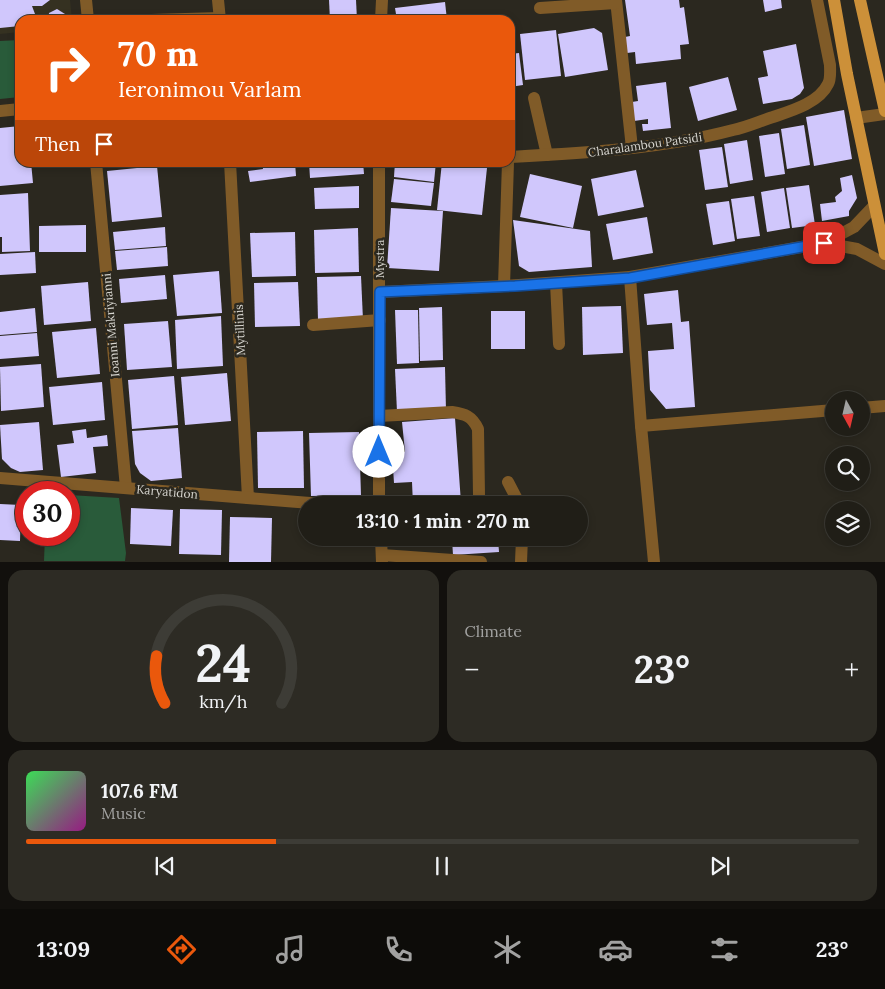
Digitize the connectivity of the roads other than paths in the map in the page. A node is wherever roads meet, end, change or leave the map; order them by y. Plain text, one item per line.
1 (86, 0) edge
2 (218, 0) edge
3 (382, 0) edge
4 (817, 0) edge
5 (834, 0) edge
6 (860, 0) edge
7 (616, 2) edge
8 (540, 8) dead end
9 (88, 15) edge
10 (220, 15) edge
11 (381, 15) edge
12 (534, 98) dead end
13 (15, 110) edge
14 (0, 111) edge
15 (885, 112) edge
16 (856, 118) junction
17 (632, 148) junction
18 (547, 155) junction
19 (515, 157) edge
20 (96, 167) edge
21 (230, 167) edge
22 (379, 167) edge
23 (508, 167) edge
24 (874, 206) junction
25 (824, 243) junction
26 (885, 254) edge
27 (885, 264) edge
28 (630, 278) junction
29 (556, 283) junction
30 (504, 286) junction
31 (380, 292) junction
32 (380, 320) junction
33 (313, 325) dead end
34 (559, 344) dead end
35 (885, 406) edge
36 (870, 407) edge
37 (825, 411) edge
38 (379, 416) junction
39 (641, 426) junction
40 (0, 478) edge
41 (508, 482) dead end
42 (126, 488) junction
43 (479, 495) dead end
44 (379, 496) edge
45 (515, 496) edge
46 (248, 498) junction
47 (298, 502) edge
48 (522, 546) edge
49 (382, 558) edge
50 (481, 562) edge
51 (521, 562) edge
52 (654, 562) edge

1 - 9 street
2 - 10 street
3 - 11 street
4 - 17 street, Charalambou Patsidi
5 - 16 main road
6 - 15 main road
7 - 8 street
7 - 17 street
12 - 18 street
13 - 14 street
15 - 16 street
16 - 24 main road
17 - 18 street, Charalambou Patsidi
18 - 19 street, Charalambou Patsidi
20 - 42 street, Ioanni Makriyianni
21 - 46 street, Mytillinis
22 - 31 street, Mystra
23 - 30 street
24 - 25 street
24 - 26 main road
25 - 27 street
25 - 28 street
28 - 29 street
28 - 39 street
29 - 30 street
29 - 34 street
30 - 31 street
31 - 32 street, Mystra
32 - 33 street
32 - 38 street, Mystra
35 - 36 street
37 - 39 street
38 - 43 street
38 - 44 street, Mystra
39 - 52 street
40 - 42 street, Karyatidon
41 - 45 street
42 - 46 street, Karyatidon
46 - 47 street, Karyatidon
48 - 51 street
49 - 50 street

